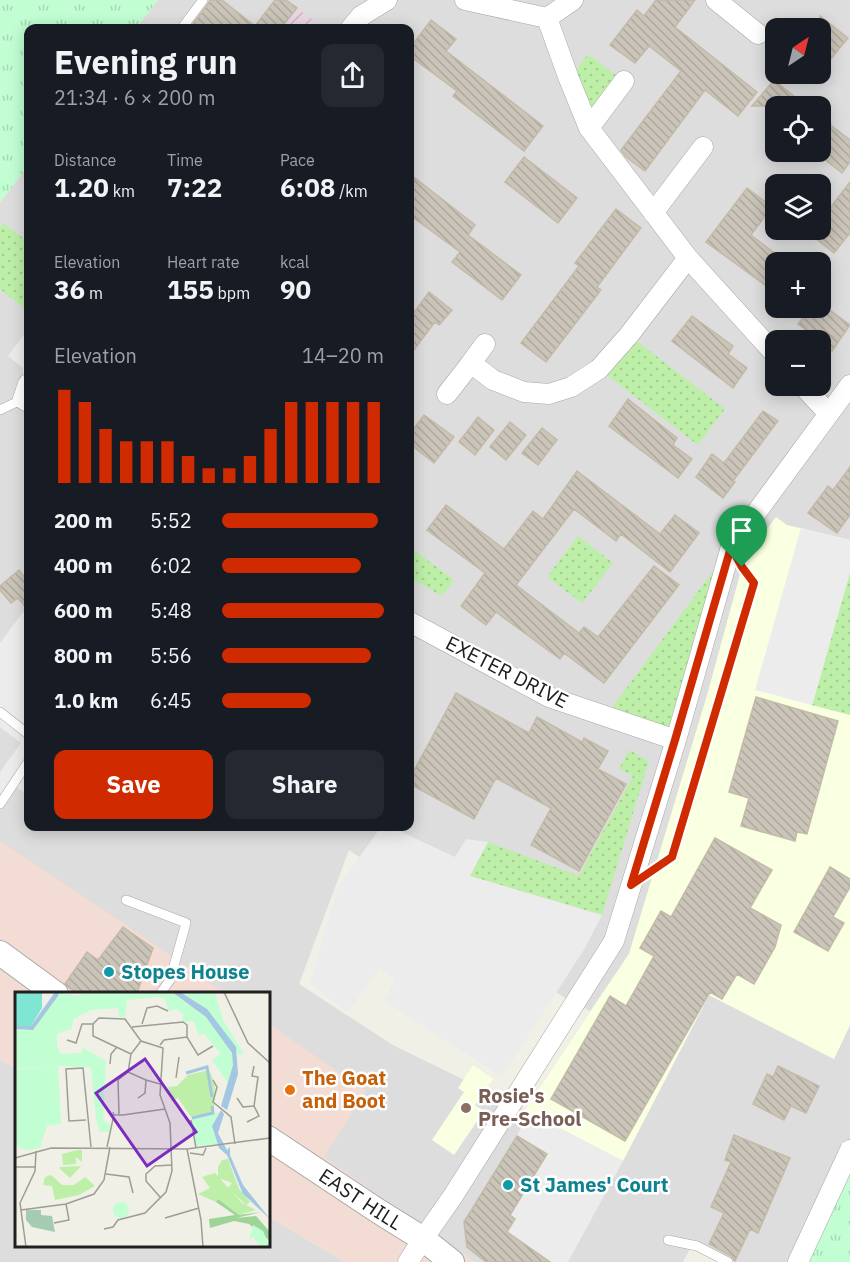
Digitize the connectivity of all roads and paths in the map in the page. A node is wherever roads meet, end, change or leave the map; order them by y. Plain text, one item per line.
1 (203, 0) edge
2 (387, 0) edge
3 (465, 0) edge
4 (573, 0) edge
5 (719, 1) edge
6 (547, 18) junction
7 (185, 24) edge
8 (354, 24) edge
9 (758, 34) dead end
10 (624, 81) dead end
11 (589, 128) junction
12 (703, 147) dead end
13 (653, 213) junction
14 (688, 258) junction
15 (765, 343) edge
16 (485, 344) dead end
17 (471, 363) junction
18 (850, 385) edge
19 (447, 394) dead end
20 (812, 396) edge
21 (24, 397) edge
22 (0, 410) edge
23 (828, 413) junction
24 (731, 547) junction
25 (414, 624) edge
26 (0, 712) edge
27 (24, 731) edge
28 (675, 740) junction
29 (24, 768) edge
30 (0, 804) edge
31 (631, 885) junction
32 (126, 900) dead end
33 (0, 953) edge
34 (55, 992) edge
35 (161, 992) edge
36 (270, 1139) edge
37 (850, 1150) edge
38 (423, 1239) junction
39 (668, 1240) dead end
40 (408, 1262) edge
41 (452, 1262) edge
42 (728, 1262) edge
43 (798, 1262) edge

1 - 7 lane
2 - 8 street
3 - 6 street
4 - 6 street
5 - 9 street
6 - 11 street
10 - 11 street
11 - 13 street
12 - 13 street
13 - 14 street
14 - 15 street
14 - 17 street
16 - 17 street
17 - 19 street
18 - 23 street
20 - 23 street
21 - 22 lane
23 - 24 street
24 - 28 street
24 - 31 lane
25 - 28 street, EXETER DRIVE
26 - 27 lane
28 - 31 street
29 - 30 lane
31 - 38 street
32 - 35 lane
33 - 34 street
36 - 38 street, EAST HILL
37 - 43 street
38 - 40 street
38 - 41 street, EAST HILL
39 - 42 lane

